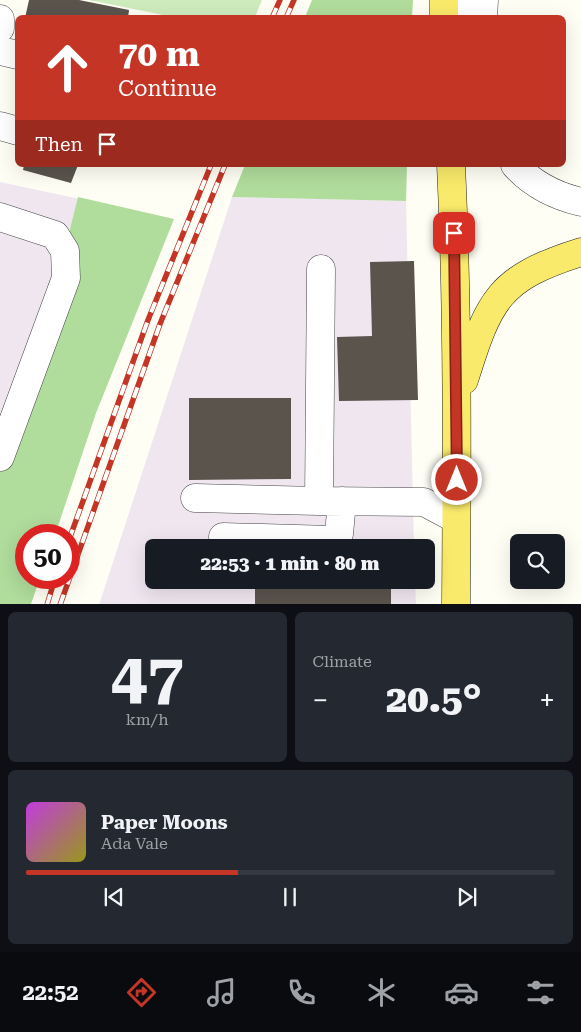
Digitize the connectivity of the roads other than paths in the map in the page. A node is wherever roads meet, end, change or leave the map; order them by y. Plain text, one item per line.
1 (444, 0) edge
2 (465, 0) edge
3 (484, 0) edge
4 (444, 15) edge
5 (462, 15) edge
6 (483, 15) edge
7 (0, 19) edge
8 (0, 28) edge
9 (0, 51) edge
10 (15, 54) edge
11 (0, 126) edge
12 (15, 130) edge
13 (451, 167) edge
14 (458, 167) edge
15 (517, 167) edge
16 (581, 202) edge
17 (0, 217) edge
18 (581, 252) edge
19 (456, 267) junction
20 (321, 269) dead end
21 (457, 403) junction
22 (0, 457) edge
23 (195, 498) dead end
24 (330, 501) junction
25 (456, 519) junction
26 (223, 537) dead end
27 (456, 604) edge

1 - 4 main road
2 - 5 street
3 - 6 street
7 - 8 street
9 - 10 street
11 - 12 street
13 - 19 main road
14 - 19 street
15 - 16 street
17 - 22 street
18 - 21 main road
19 - 21 main road
20 - 24 street
21 - 25 main road
23 - 24 street
24 - 25 street
24 - 26 street
25 - 27 main road

